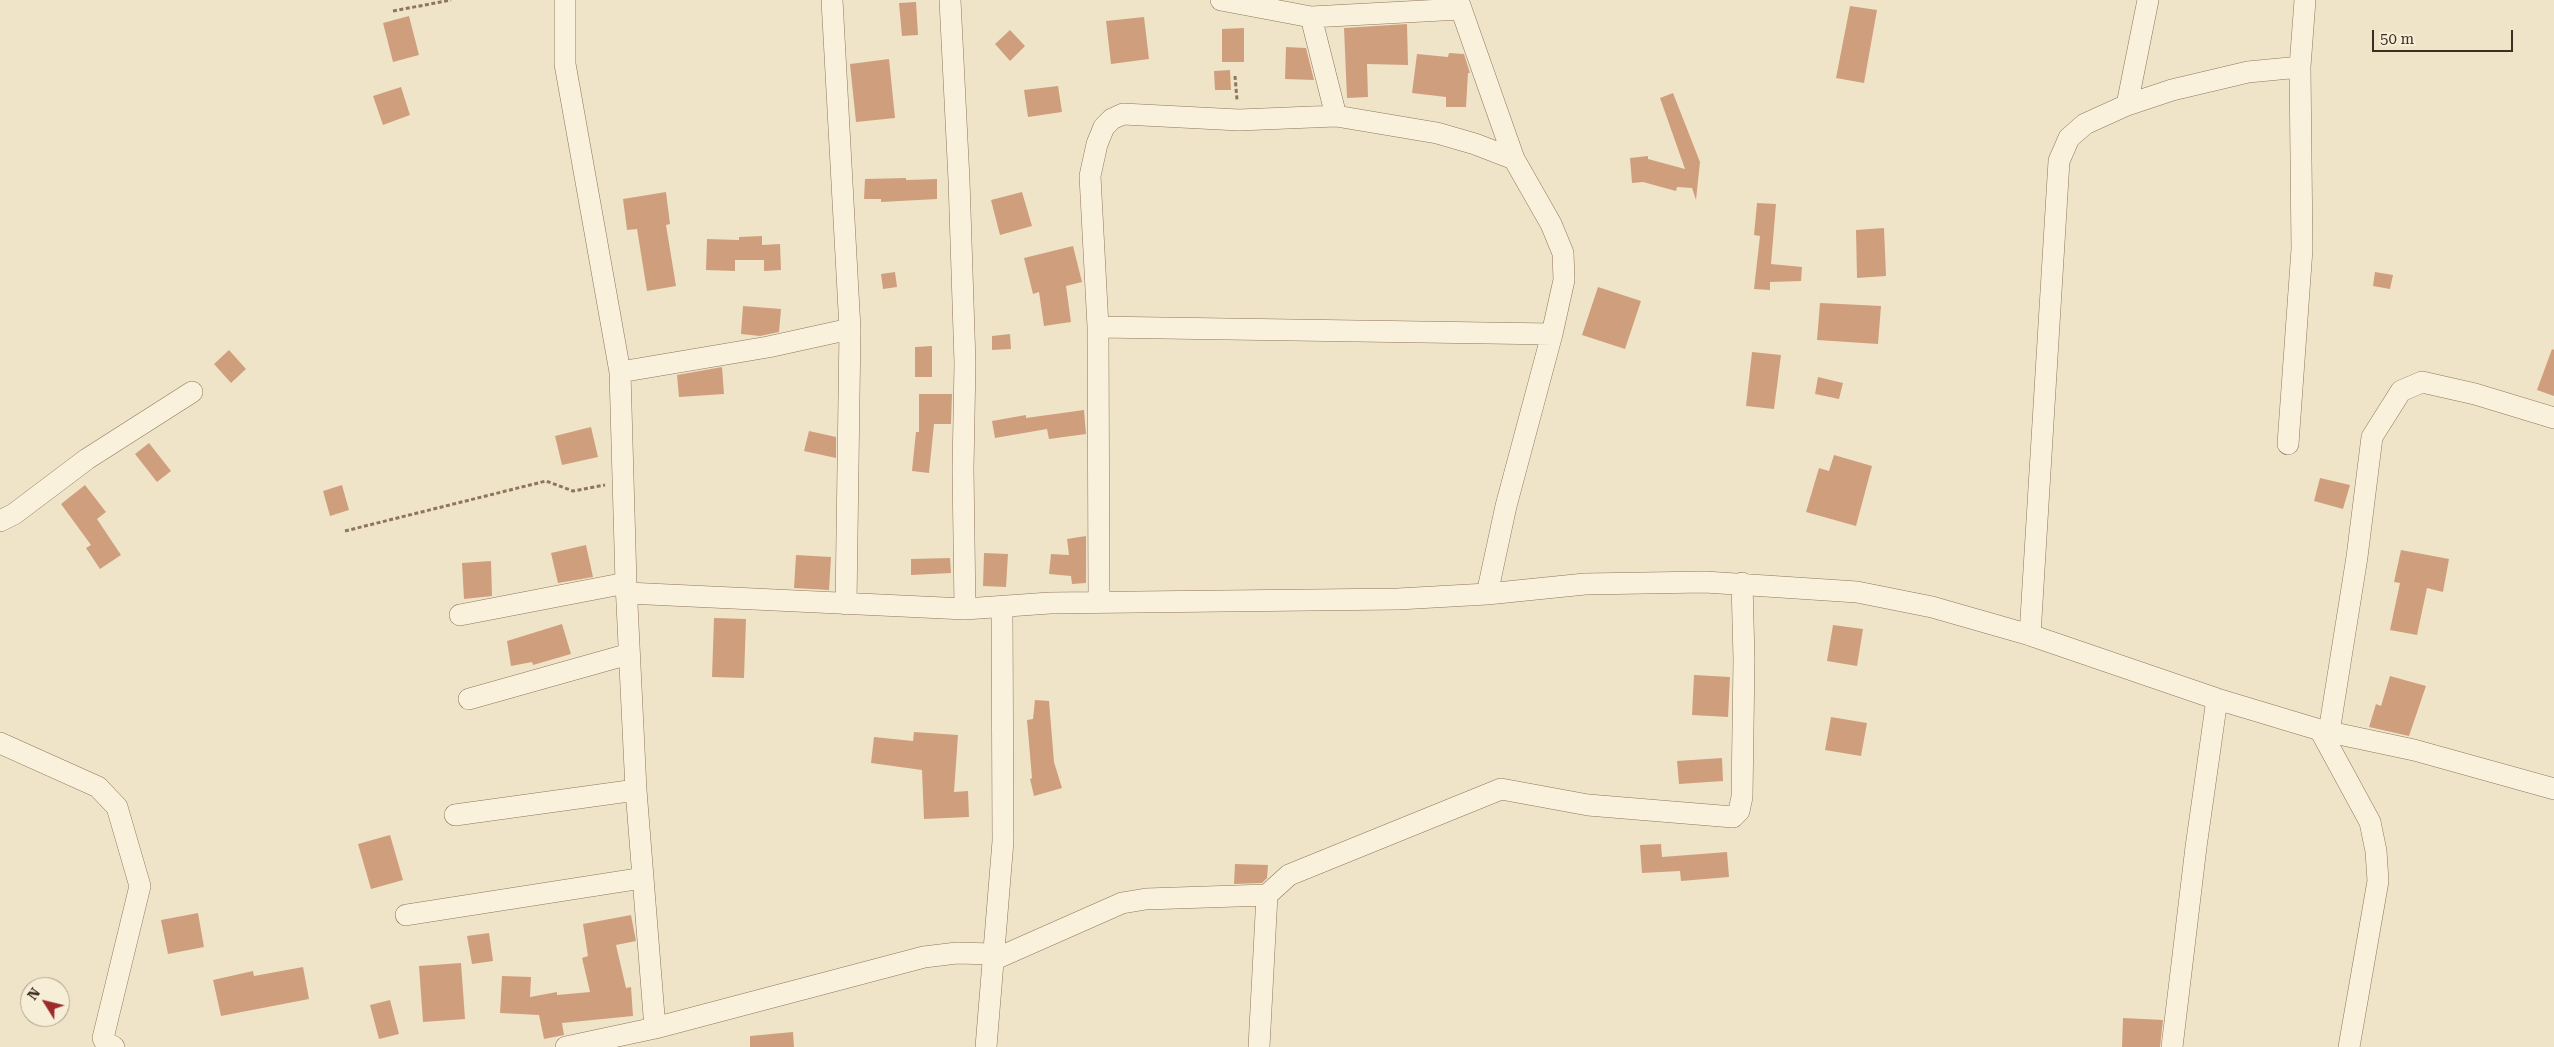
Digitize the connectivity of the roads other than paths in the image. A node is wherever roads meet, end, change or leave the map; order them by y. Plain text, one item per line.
1 (565, 0) edge
2 (832, 0) edge
3 (950, 0) edge
4 (1221, 0) edge
5 (2148, 0) edge
6 (2305, 0) edge
7 (1459, 5) edge
8 (1323, 11) edge
9 (2300, 67) junction
10 (2127, 105) junction
11 (1336, 116) junction
12 (1514, 159) junction
13 (1098, 327) junction
14 (850, 328) junction
15 (1552, 334) junction
16 (620, 372) junction
17 (192, 392) dead end
18 (2554, 418) edge
19 (2288, 444) dead end
20 (0, 521) edge
21 (1742, 583) junction
22 (626, 588) junction
23 (1487, 594) junction
24 (1099, 602) junction
25 (846, 604) junction
26 (1002, 608) junction
27 (965, 609) junction
28 (460, 615) dead end
29 (2030, 635) junction
30 (629, 654) junction
31 (469, 699) dead end
32 (2217, 699) junction
33 (2325, 731) junction
34 (0, 743) edge
35 (2554, 789) edge
36 (636, 790) junction
37 (455, 815) dead end
38 (643, 878) junction
39 (1267, 895) junction
40 (406, 915) dead end
41 (993, 957) junction
42 (655, 1028) junction
43 (114, 1047) edge
44 (566, 1047) edge
45 (986, 1047) edge
46 (1259, 1047) edge
47 (2172, 1047) edge
48 (2350, 1047) edge

1 - 16 street
2 - 14 street
3 - 27 street
4 - 8 street
5 - 10 street
6 - 9 street
7 - 8 street
7 - 12 street
8 - 11 street
9 - 10 street
9 - 19 street
10 - 29 street
11 - 12 street
11 - 13 street
12 - 15 street
13 - 15 street
13 - 24 street
14 - 16 street
14 - 25 street
15 - 23 street
16 - 22 street
17 - 20 street
18 - 33 street
21 - 23 street
21 - 29 street
21 - 39 street
22 - 25 street
22 - 28 street
22 - 30 street
23 - 24 street
24 - 26 street
25 - 27 street
26 - 27 street
26 - 41 street
29 - 32 street
30 - 31 street
30 - 36 street
32 - 33 street
32 - 47 street
33 - 35 street
33 - 48 street
34 - 43 street
36 - 37 street
36 - 38 street
38 - 40 street
38 - 42 street
39 - 41 street
39 - 46 street
41 - 42 street
41 - 45 street
42 - 44 street

